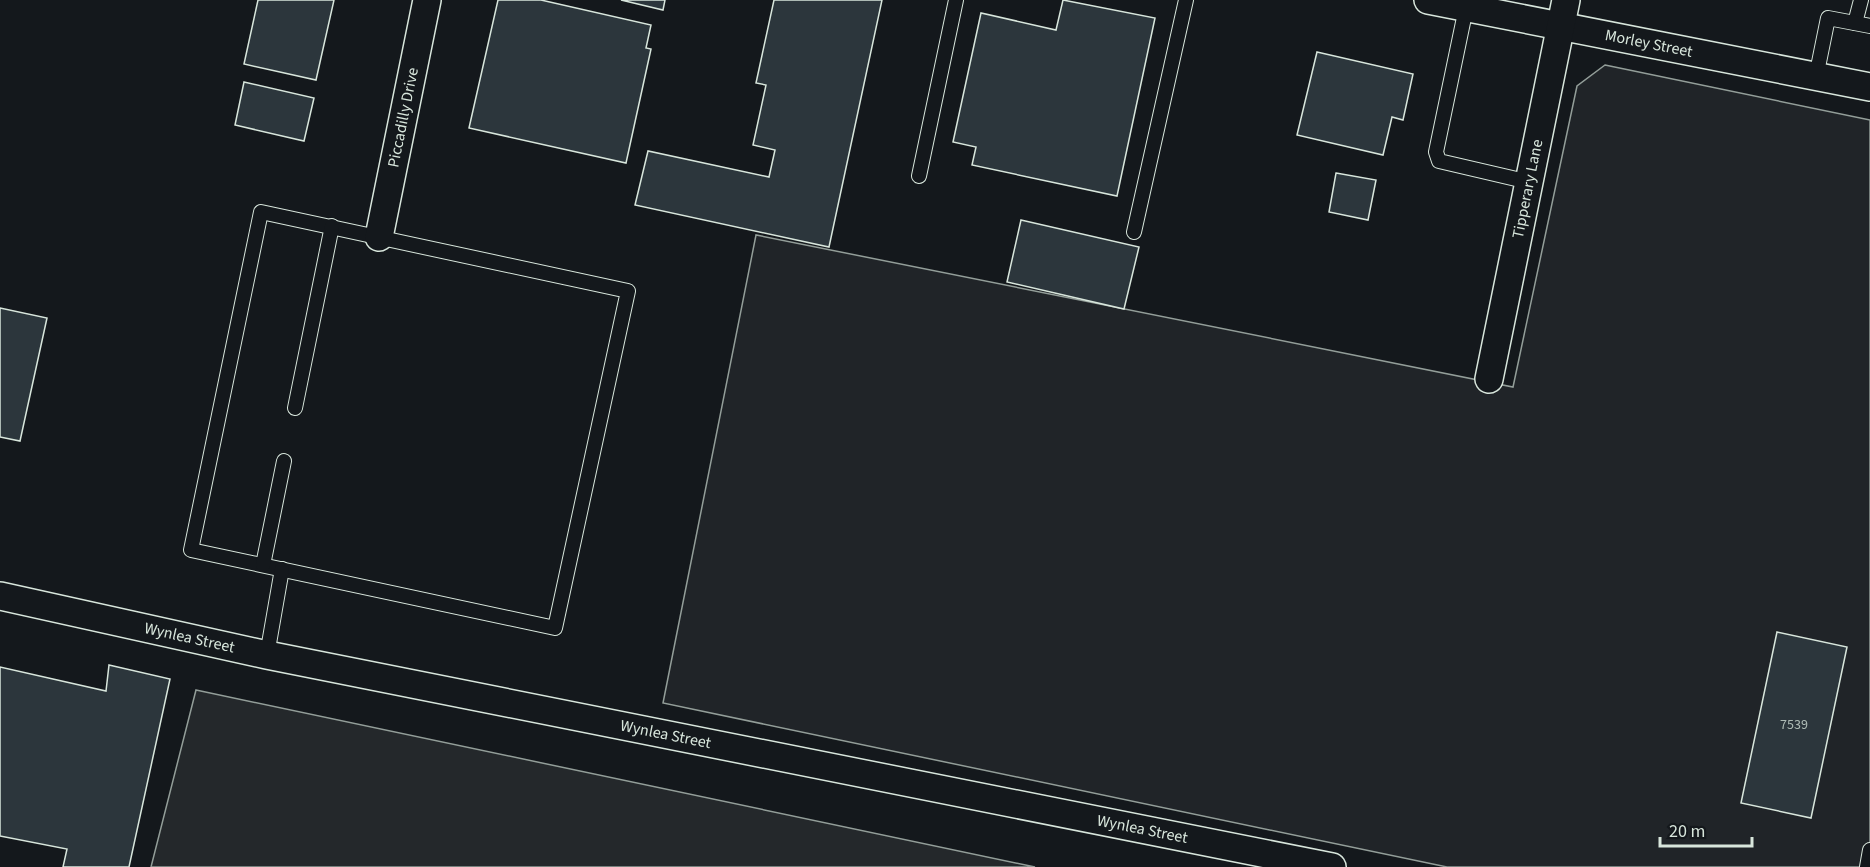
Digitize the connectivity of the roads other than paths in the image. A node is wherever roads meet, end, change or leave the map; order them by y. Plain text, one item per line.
1 (427, 0) edge
2 (956, 0) edge
3 (1186, 0) edge
4 (1428, 0) edge
5 (1566, 0) edge
6 (1861, 0) edge
7 (1466, 8) junction
8 (1855, 23) junction
9 (1870, 26) edge
10 (1560, 27) junction
11 (1816, 77) junction
12 (1870, 87) edge
13 (919, 176) dead end
14 (1528, 182) junction
15 (332, 226) junction
16 (1134, 232) dead end
17 (379, 237) junction
18 (1489, 379) dead end
19 (295, 408) dead end
20 (284, 461) dead end
21 (263, 565) junction
22 (282, 569) junction
23 (0, 596) edge
24 (267, 655) junction
25 (1870, 850) edge
26 (1332, 867) edge
27 (1867, 867) edge

1 - 17 street, Piccadilly Drive
2 - 13 lane
3 - 16 lane
4 - 7 street, Morley Street
5 - 10 street, Tipperary Lane
6 - 8 lane
7 - 10 street, Morley Street
7 - 14 lane
8 - 9 lane
8 - 11 lane
10 - 11 street, Morley Street
10 - 14 street, Tipperary Lane
11 - 12 street, Morley Street
14 - 18 street, Tipperary Lane
15 - 17 lane
15 - 19 lane
15 - 21 lane
17 - 22 lane
20 - 21 lane
21 - 22 lane
22 - 24 lane
23 - 24 street, Wynlea Street
24 - 26 street, Wynlea Street
25 - 27 lane

